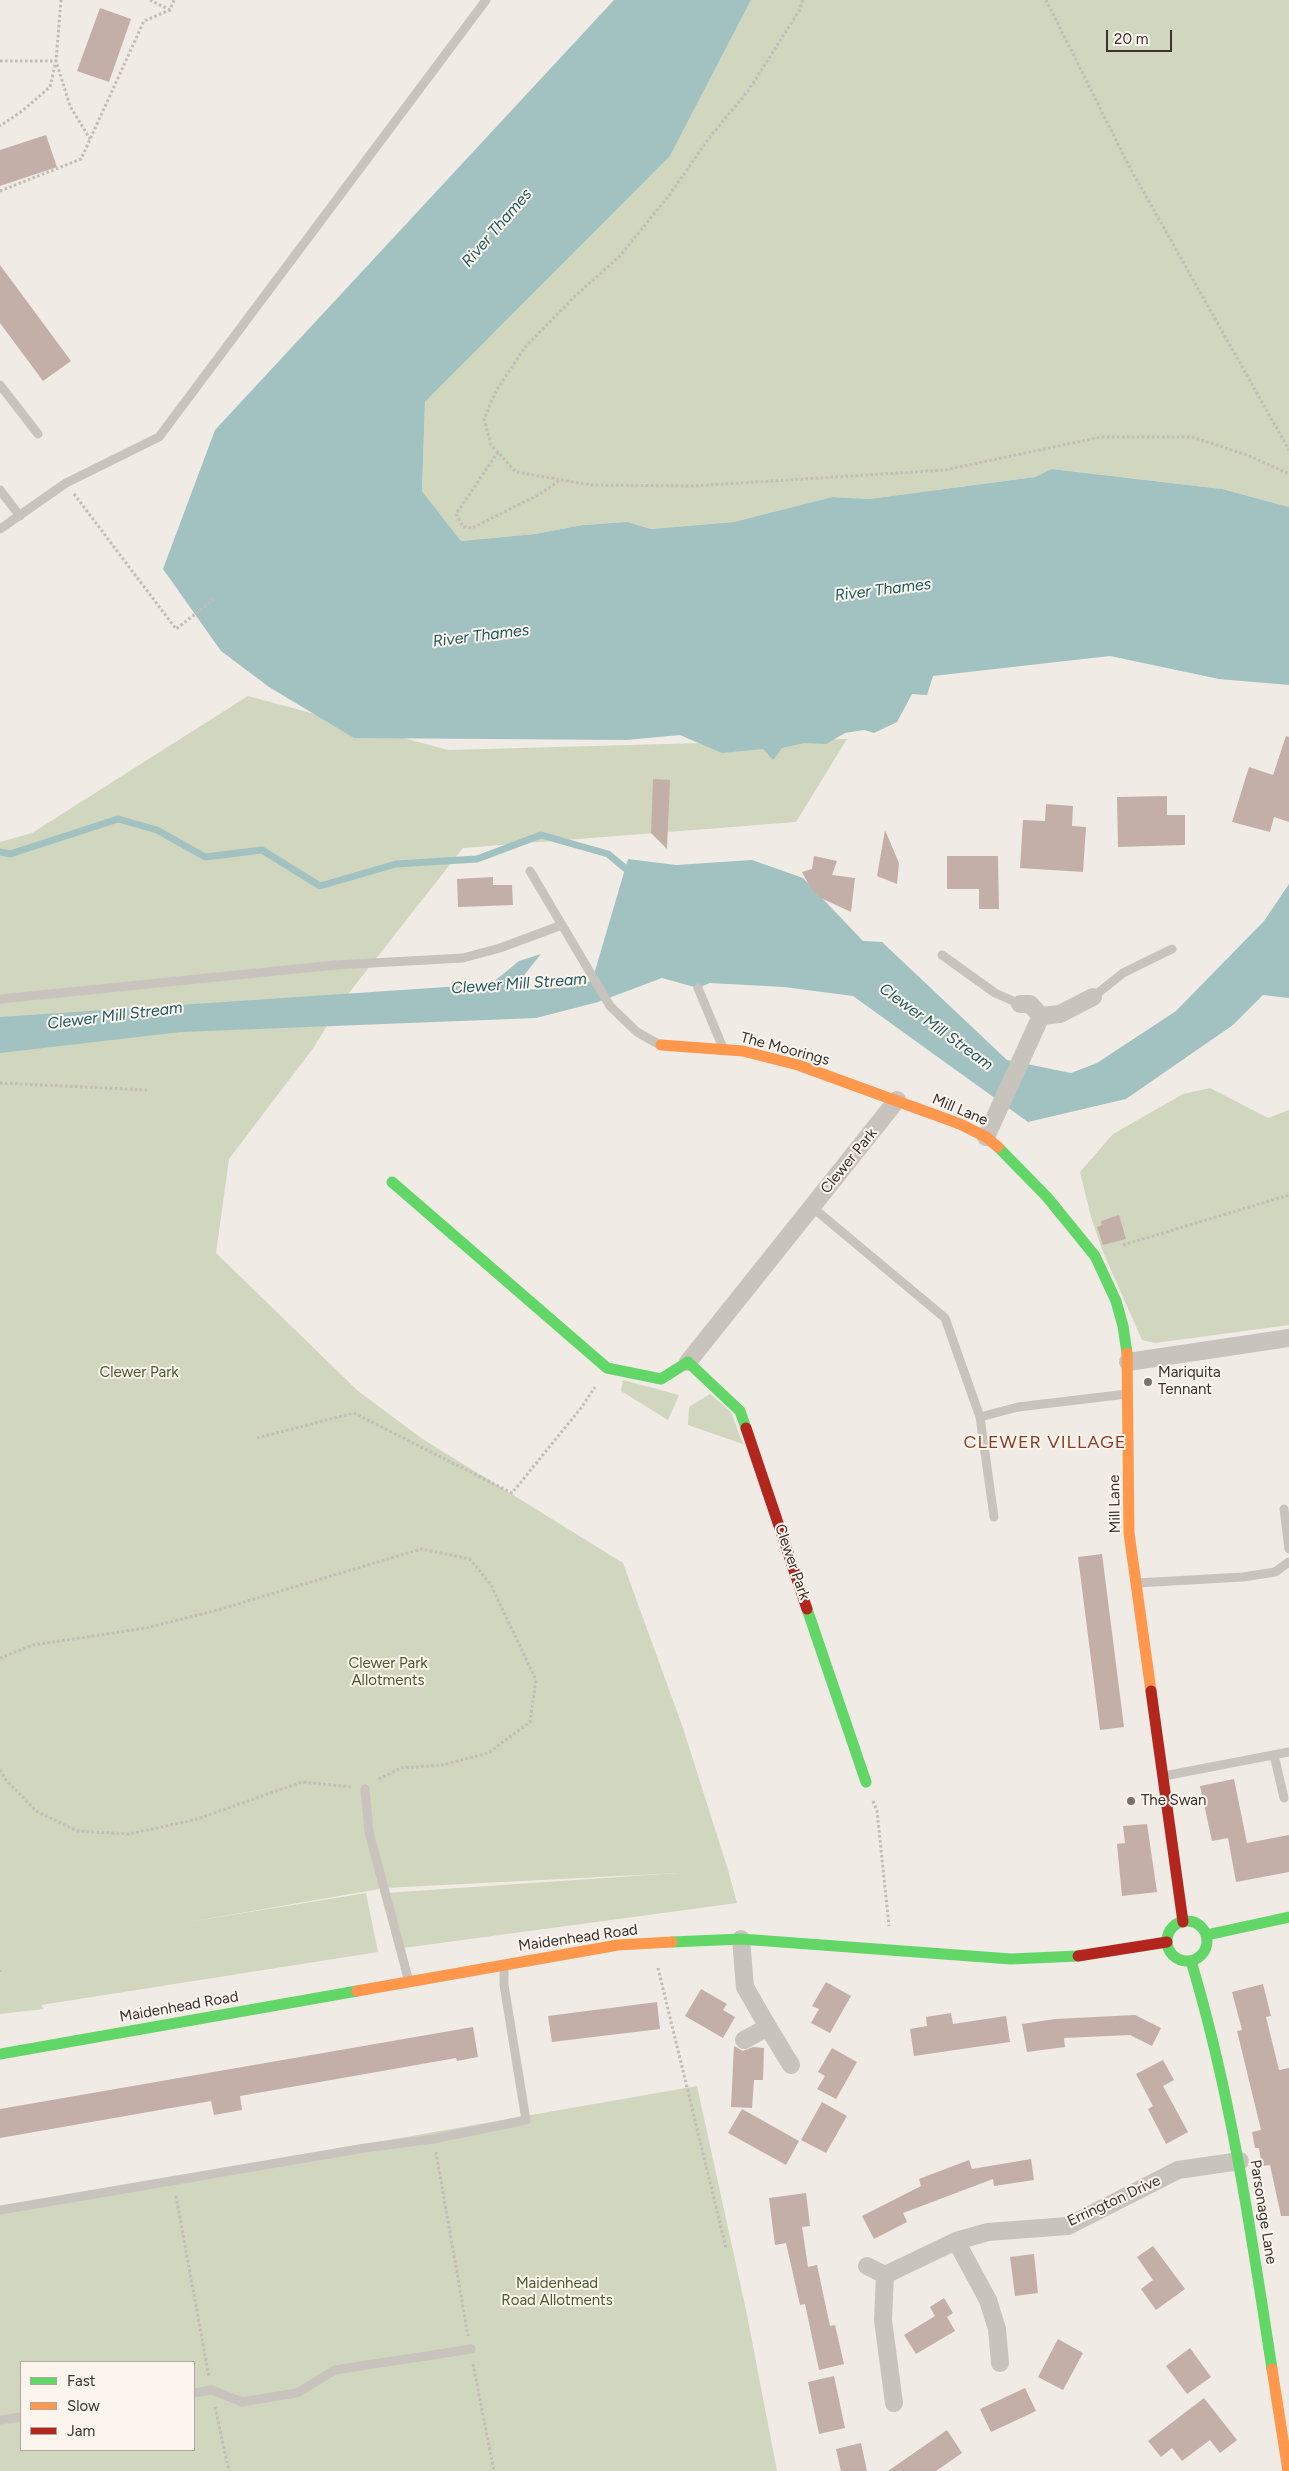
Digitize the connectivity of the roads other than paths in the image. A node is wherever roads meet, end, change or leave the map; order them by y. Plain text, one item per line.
1 (486, 0) edge
2 (0, 384) edge
3 (38, 434) dead end
4 (0, 490) edge
5 (20, 516) junction
6 (0, 529) edge
7 (530, 871) dead end
8 (562, 925) junction
9 (1172, 949) dead end
10 (942, 955) dead end
11 (698, 988) dead end
12 (1093, 997) joint
13 (0, 999) edge
14 (1020, 1004) joint
15 (1041, 1016) junction
16 (660, 1045) joint
17 (724, 1048) junction
18 (897, 1100) junction
19 (986, 1137) junction
20 (392, 1182) dead end
21 (812, 1207) junction
22 (1289, 1338) edge
23 (688, 1362) junction
24 (1128, 1362) junction
25 (1130, 1394) junction
26 (980, 1417) junction
27 (1284, 1509) dead end
28 (994, 1517) dead end
29 (1289, 1549) edge
30 (1289, 1562) edge
31 (1136, 1583) junction
32 (1289, 1752) edge
33 (1274, 1754) junction
34 (1162, 1776) junction
35 (866, 1782) road end
36 (365, 1789) road end
37 (1284, 1798) dead end
38 (1289, 1917) edge
39 (1183, 1922) junction
40 (1206, 1935) junction
41 (742, 1939) junction
42 (1167, 1942) junction
43 (1190, 1961) junction
44 (504, 1964) junction
45 (409, 1981) junction
46 (768, 2027) junction
47 (744, 2040) dead end
48 (0, 2054) edge
49 (791, 2065) dead end
50 (1240, 2161) junction
51 (0, 2210) edge
52 (956, 2241) junction
53 (867, 2266) dead end
54 (885, 2275) junction
55 (471, 2349) road end
56 (1000, 2363) dead end
57 (195, 2393) edge
58 (894, 2403) dead end
59 (20, 2417) edge
60 (0, 2420) edge
61 (1288, 2471) edge

1 - 5 lane
2 - 3 lane
4 - 5 lane
5 - 6 lane
7 - 8 lane
8 - 13 lane
8 - 16 lane
9 - 12 lane
10 - 14 lane
11 - 17 lane
12 - 15 street
14 - 15 street
15 - 19 street
16 - 17 street, The Moorings
17 - 18 street, The Moorings
18 - 19 street, Mill Lane
18 - 21 street, Clewer Park
19 - 24 street, Mill Lane
20 - 23 street, Clewer Park
21 - 23 street, Clewer Park
21 - 26 lane
22 - 24 street
23 - 35 street, Clewer Park
24 - 25 street, Mill Lane
25 - 26 lane
25 - 31 street, Mill Lane
26 - 28 lane
27 - 29 lane
30 - 31 lane
31 - 34 street, Mill Lane
32 - 33 lane
33 - 34 lane
33 - 37 lane
34 - 39 street, Mill Lane
36 - 45 lane
38 - 40 street
39 - 40 street
39 - 42 street
40 - 43 street
41 - 42 street, Maidenhead Road
41 - 44 street, Maidenhead Road
41 - 46 street
42 - 43 street
43 - 50 street, Parsonage Lane
44 - 45 street, Maidenhead Road
44 - 51 lane
45 - 48 street, Maidenhead Road
46 - 47 street
46 - 49 street
50 - 52 street, Errington Drive
50 - 61 street, Parsonage Lane
52 - 54 street, Errington Drive
52 - 56 street
53 - 54 street
54 - 58 street
55 - 57 lane
59 - 60 lane

